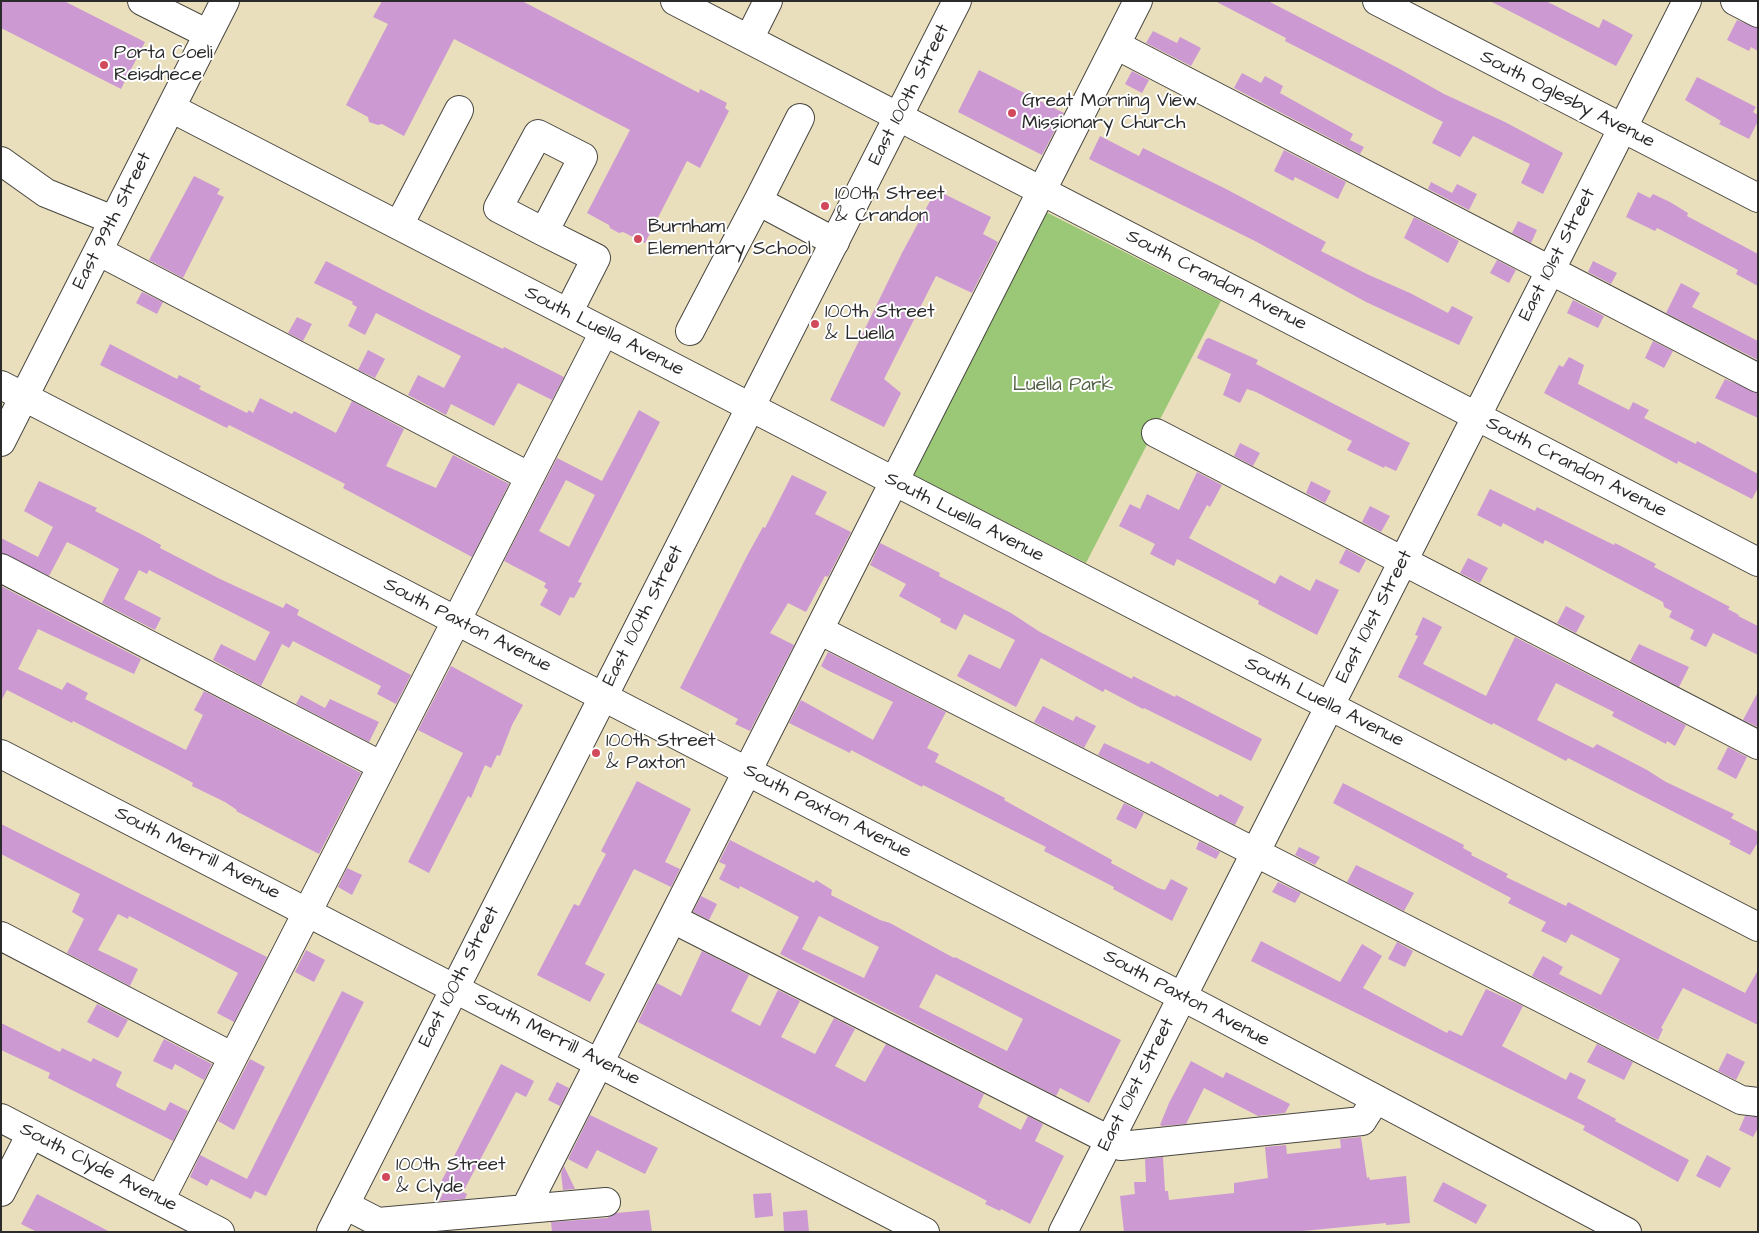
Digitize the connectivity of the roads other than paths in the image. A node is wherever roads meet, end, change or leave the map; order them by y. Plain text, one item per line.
1 (225, 1) edge
2 (675, 1) edge
3 (768, 1) edge
4 (958, 1) edge
5 (1138, 1) edge
6 (1377, 1) edge
7 (1687, 1) edge
8 (1735, 1) edge
9 (144, 2) edge
10 (1758, 13) edge
11 (208, 34) junction
12 (749, 39) junction
13 (1116, 45) junction
14 (171, 108) junction
15 (459, 110) dead end
16 (899, 116) junction
17 (800, 118) dead end
18 (1623, 128) junction
19 (1, 161) edge
20 (1042, 190) junction
21 (1758, 198) edge
22 (758, 201) junction
23 (113, 220) junction
24 (398, 225) junction
25 (544, 232) dead end
26 (835, 242) junction
27 (98, 252) junction
28 (1550, 271) junction
29 (568, 313) junction
30 (690, 331) dead end
31 (604, 332) junction
32 (1758, 378) edge
33 (12, 391) edge
34 (751, 408) junction
35 (1477, 416) junction
36 (1156, 433) dead end
37 (1, 442) edge
38 (530, 477) junction
39 (894, 482) junction
40 (1403, 560) junction
41 (1758, 562) edge
42 (1, 568) edge
43 (456, 621) junction
44 (819, 630) junction
45 (603, 697) junction
46 (1330, 706) junction
47 (1758, 745) edge
48 (1, 754) edge
49 (382, 766) junction
50 (748, 771) junction
51 (1256, 852) junction
52 (308, 911) junction
53 (672, 919) junction
54 (1758, 927) edge
55 (1, 936) edge
56 (456, 987) junction
57 (1182, 996) junction
58 (233, 1057) junction
59 (600, 1062) junction
60 (1376, 1098) junction
61 (1758, 1102) edge
62 (1, 1118) edge
63 (31, 1134) junction
64 (1109, 1140) junction
65 (1, 1192) edge
66 (160, 1200) junction
67 (606, 1202) dead end
68 (344, 1205) junction
69 (525, 1209) junction
70 (220, 1232) edge
71 (331, 1232) edge
72 (925, 1232) edge
73 (1063, 1232) edge
74 (1627, 1232) edge

1 - 11 street, East 99th Street
2 - 12 street, South Crandon Avenue
3 - 12 street
4 - 16 street, East 100th Street
5 - 13 street
6 - 18 street, South Oglesby Avenue
7 - 18 street, East 101st Street
8 - 10 street
9 - 11 street
11 - 14 street, East 99th Street
12 - 16 street, South Crandon Avenue
13 - 20 street
13 - 28 street
14 - 23 street, East 99th Street
14 - 24 street, South Luella Avenue
15 - 24 street
16 - 20 street, South Crandon Avenue
16 - 26 street, East 100th Street
17 - 22 street
18 - 21 street, South Oglesby Avenue
18 - 28 street, East 101st Street
19 - 23 street
20 - 35 street, South Crandon Avenue
20 - 39 street
22 - 26 street
22 - 30 street
23 - 27 street, East 99th Street
24 - 29 street, South Luella Avenue
25 - 29 street
26 - 34 street, East 100th Street
27 - 33 street, East 99th Street
27 - 38 street
28 - 32 street
28 - 35 street, East 101st Street
29 - 31 street, South Luella Avenue
31 - 34 street, South Luella Avenue
31 - 38 street
33 - 37 street, East 99th Street
33 - 43 street, South Paxton Avenue
34 - 39 street, South Luella Avenue
34 - 45 street, East 100th Street
35 - 40 street, East 101st Street
35 - 41 street, South Crandon Avenue
36 - 40 street
38 - 43 street
39 - 44 street
39 - 46 street, South Luella Avenue
40 - 46 street, East 101st Street
40 - 47 street
42 - 49 street
43 - 45 street, South Paxton Avenue
43 - 49 street
44 - 50 street
44 - 51 street
45 - 50 street, South Paxton Avenue
45 - 56 street, East 100th Street
46 - 51 street, East 101st Street
46 - 54 street, South Luella Avenue
48 - 52 street, South Merrill Avenue
49 - 52 street
50 - 53 street
50 - 57 street, South Paxton Avenue
51 - 57 street, East 101st Street
51 - 61 street
52 - 56 street, South Merrill Avenue
52 - 58 street
53 - 59 street
53 - 64 street
55 - 58 street
56 - 59 street, South Merrill Avenue
56 - 68 street, East 100th Street
57 - 60 street, South Paxton Avenue
57 - 64 street, East 101st Street
58 - 66 street
59 - 69 street
59 - 72 street, South Merrill Avenue
60 - 64 street
60 - 74 street, South Paxton Avenue
62 - 63 street, South Clyde Avenue
63 - 65 street
63 - 66 street, South Clyde Avenue
64 - 73 street, East 101st Street
66 - 70 street, South Clyde Avenue
67 - 69 street
68 - 69 street
68 - 71 street, East 100th Street

